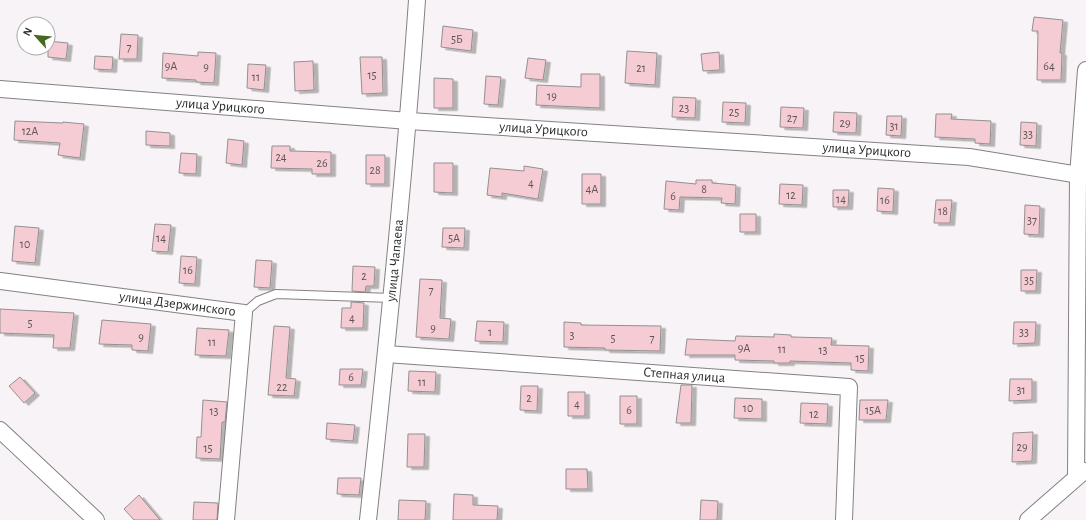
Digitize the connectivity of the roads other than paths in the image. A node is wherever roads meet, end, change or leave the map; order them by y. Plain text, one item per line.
1 (417, 0) edge
2 (1086, 70) edge
3 (0, 89) edge
4 (409, 121) junction
5 (1082, 176) edge
6 (0, 281) edge
7 (392, 298) junction
8 (244, 313) junction
9 (386, 354) junction
10 (0, 430) edge
11 (1081, 473) edge
12 (96, 520) edge
13 (226, 520) edge
14 (368, 520) edge
15 (844, 520) edge
16 (1028, 520) edge

1 - 4 street, улица Чапаева
2 - 5 street
3 - 4 street, улица Урицкого
4 - 5 street, улица Урицкого
4 - 7 street, улица Чапаева
5 - 11 street
6 - 8 street, улица Дзержинского
7 - 8 lane
7 - 9 street, улица Чапаева
8 - 13 street, улица Дзержинского
9 - 14 street, улица Чапаева
9 - 15 street, Степная улица
10 - 12 street
11 - 16 street

